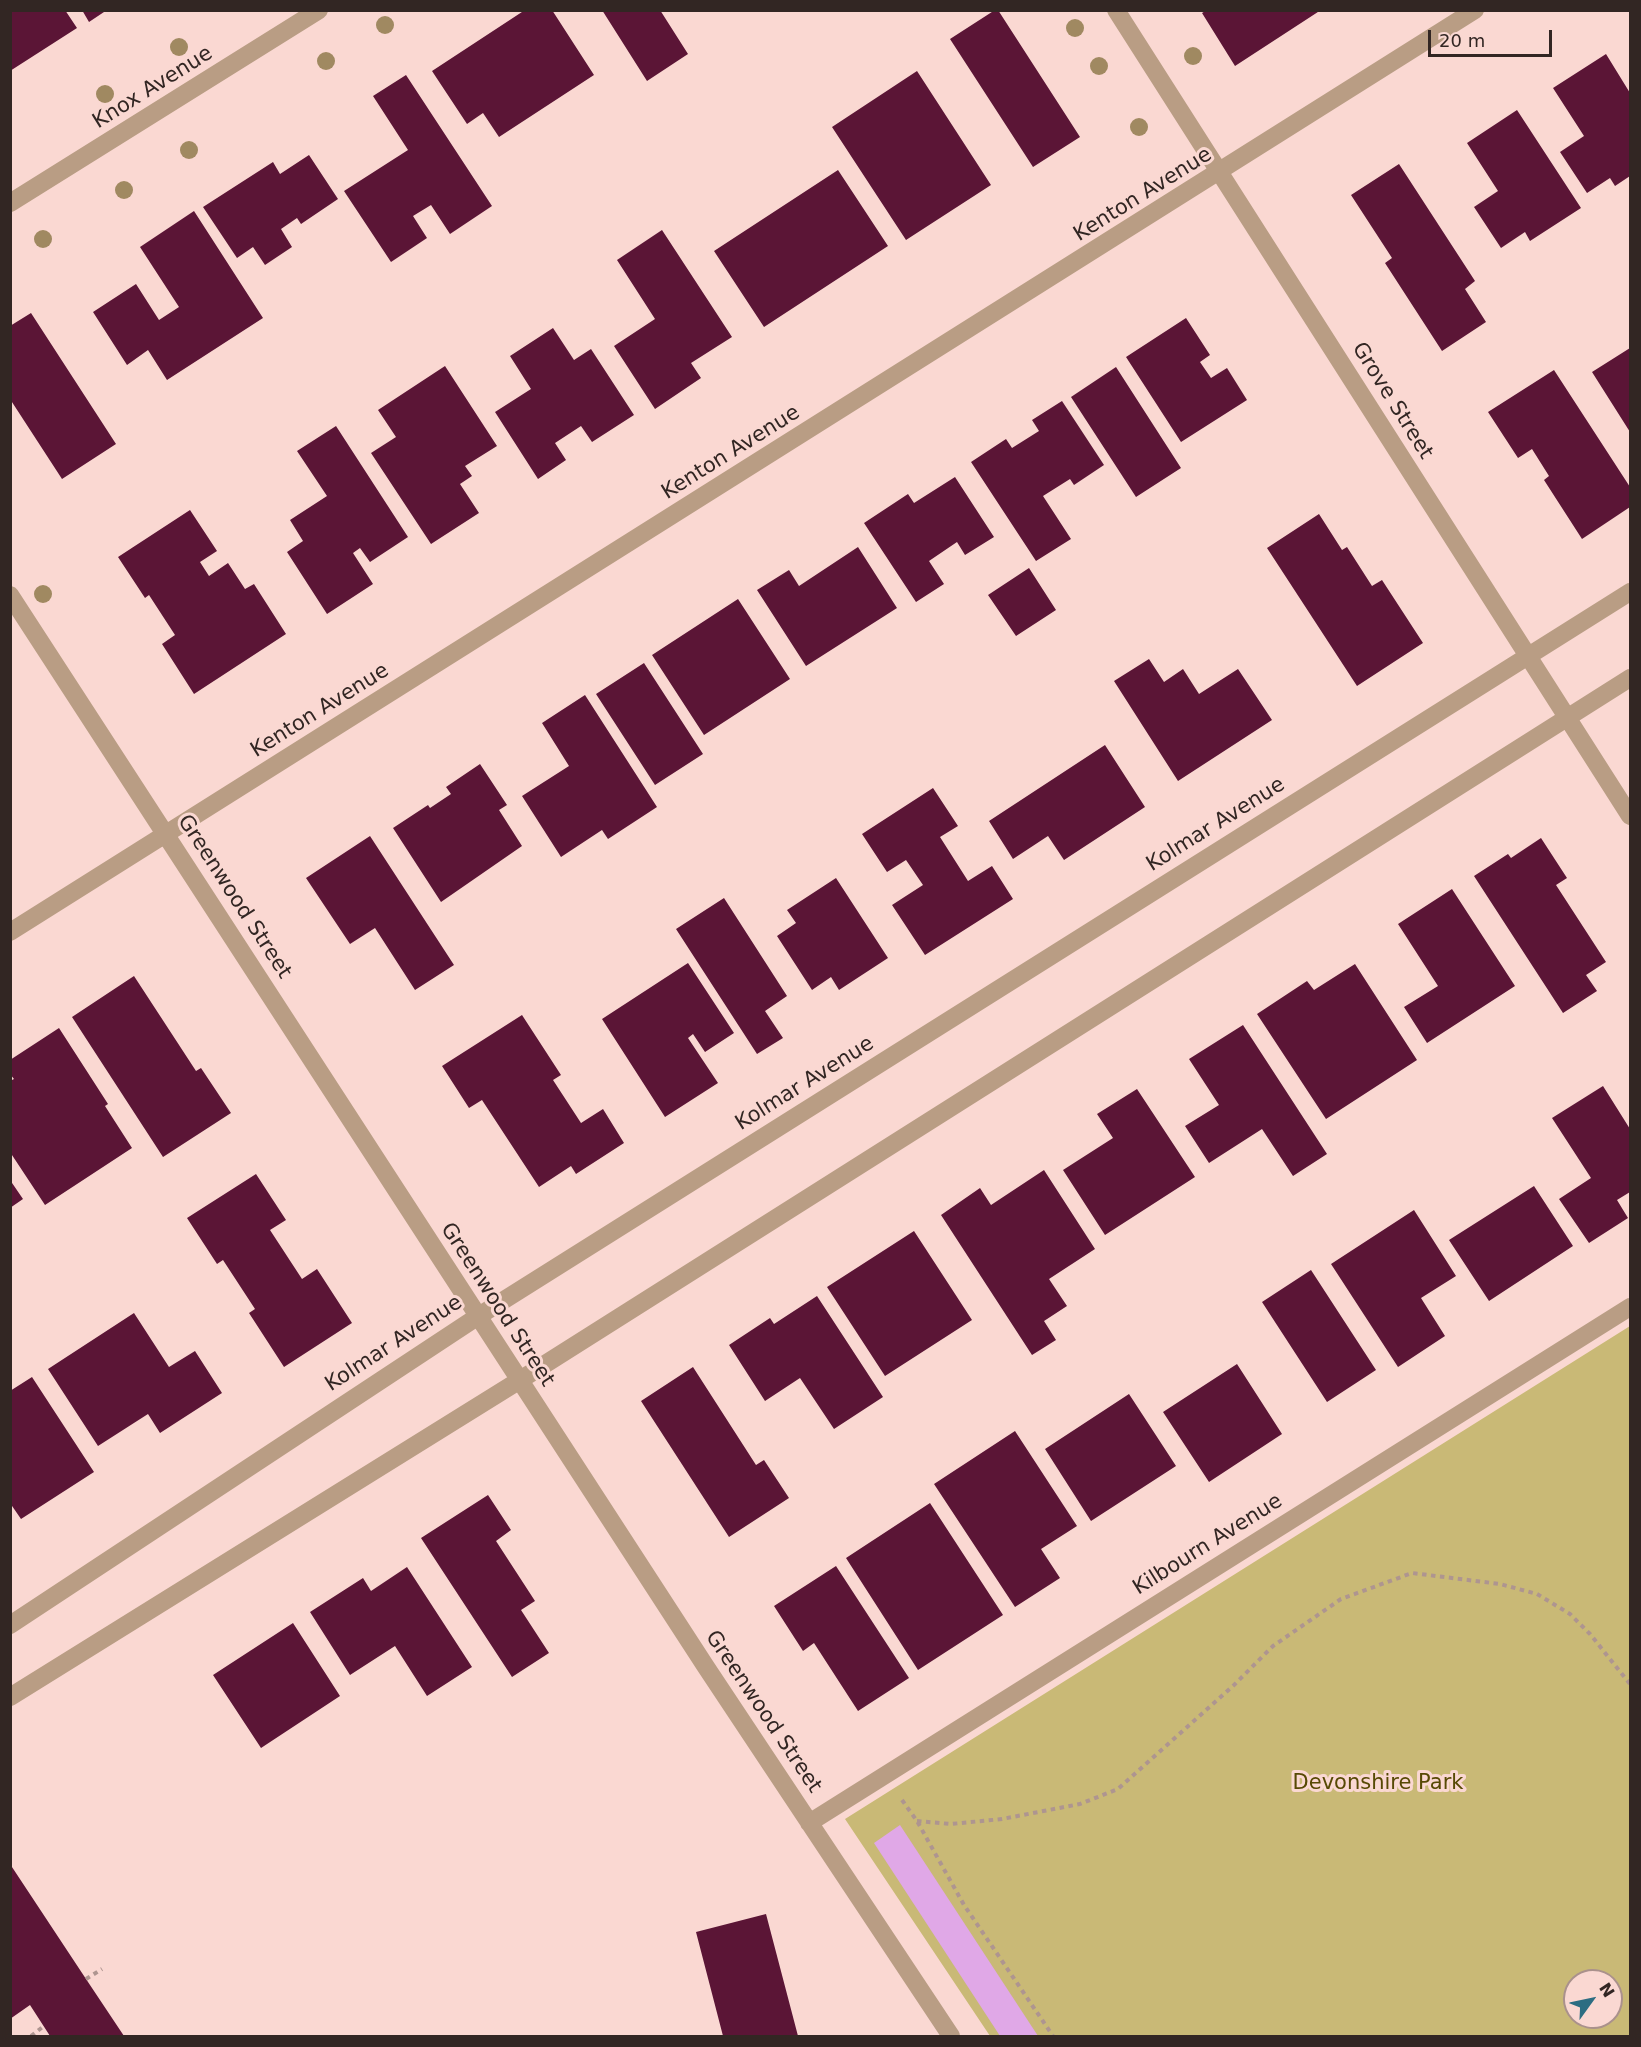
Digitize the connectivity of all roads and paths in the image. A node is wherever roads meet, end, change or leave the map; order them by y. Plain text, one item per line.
1 (319, 10) edge
2 (1116, 10) edge
3 (1475, 10) edge
4 (1220, 173) junction
5 (10, 203) edge
6 (1630, 592) edge
7 (10, 595) edge
8 (1528, 656) junction
9 (1630, 678) edge
10 (1567, 718) junction
11 (1630, 816) edge
12 (167, 834) junction
13 (10, 932) edge
14 (1630, 1307) edge
15 (477, 1317) junction
16 (520, 1380) junction
17 (10, 1624) edge
18 (1630, 1684) edge
19 (10, 1697) edge
20 (884, 1776) junction
21 (917, 1821) junction
22 (809, 1823) junction
23 (102, 1969) dead end
24 (86, 1979) dead end
25 (44, 2026) dead end
26 (30, 2037) edge
27 (951, 2037) edge
28 (1053, 2037) edge

1 - 5 street, Knox Avenue
2 - 4 street, Grove Street
3 - 4 street, Kenton Avenue
4 - 8 street, Grove Street
4 - 12 street, Kenton Avenue
6 - 8 street, Kolmar Avenue
7 - 12 street, Greenwood Street
8 - 10 street, Grove Street
8 - 15 street, Kolmar Avenue
9 - 10 street
10 - 11 street, Grove Street
10 - 16 street
12 - 13 street, Kenton Avenue
12 - 15 street, Greenwood Street
14 - 20 street, Kilbourn Avenue
15 - 16 street, Greenwood Street
15 - 17 street, Kolmar Avenue
16 - 19 street
16 - 22 street, Greenwood Street
18 - 21 path
20 - 21 path
20 - 22 street, Kilbourn Avenue
21 - 28 path
22 - 27 street, Greenwood Street
23 - 24 path
25 - 26 path

